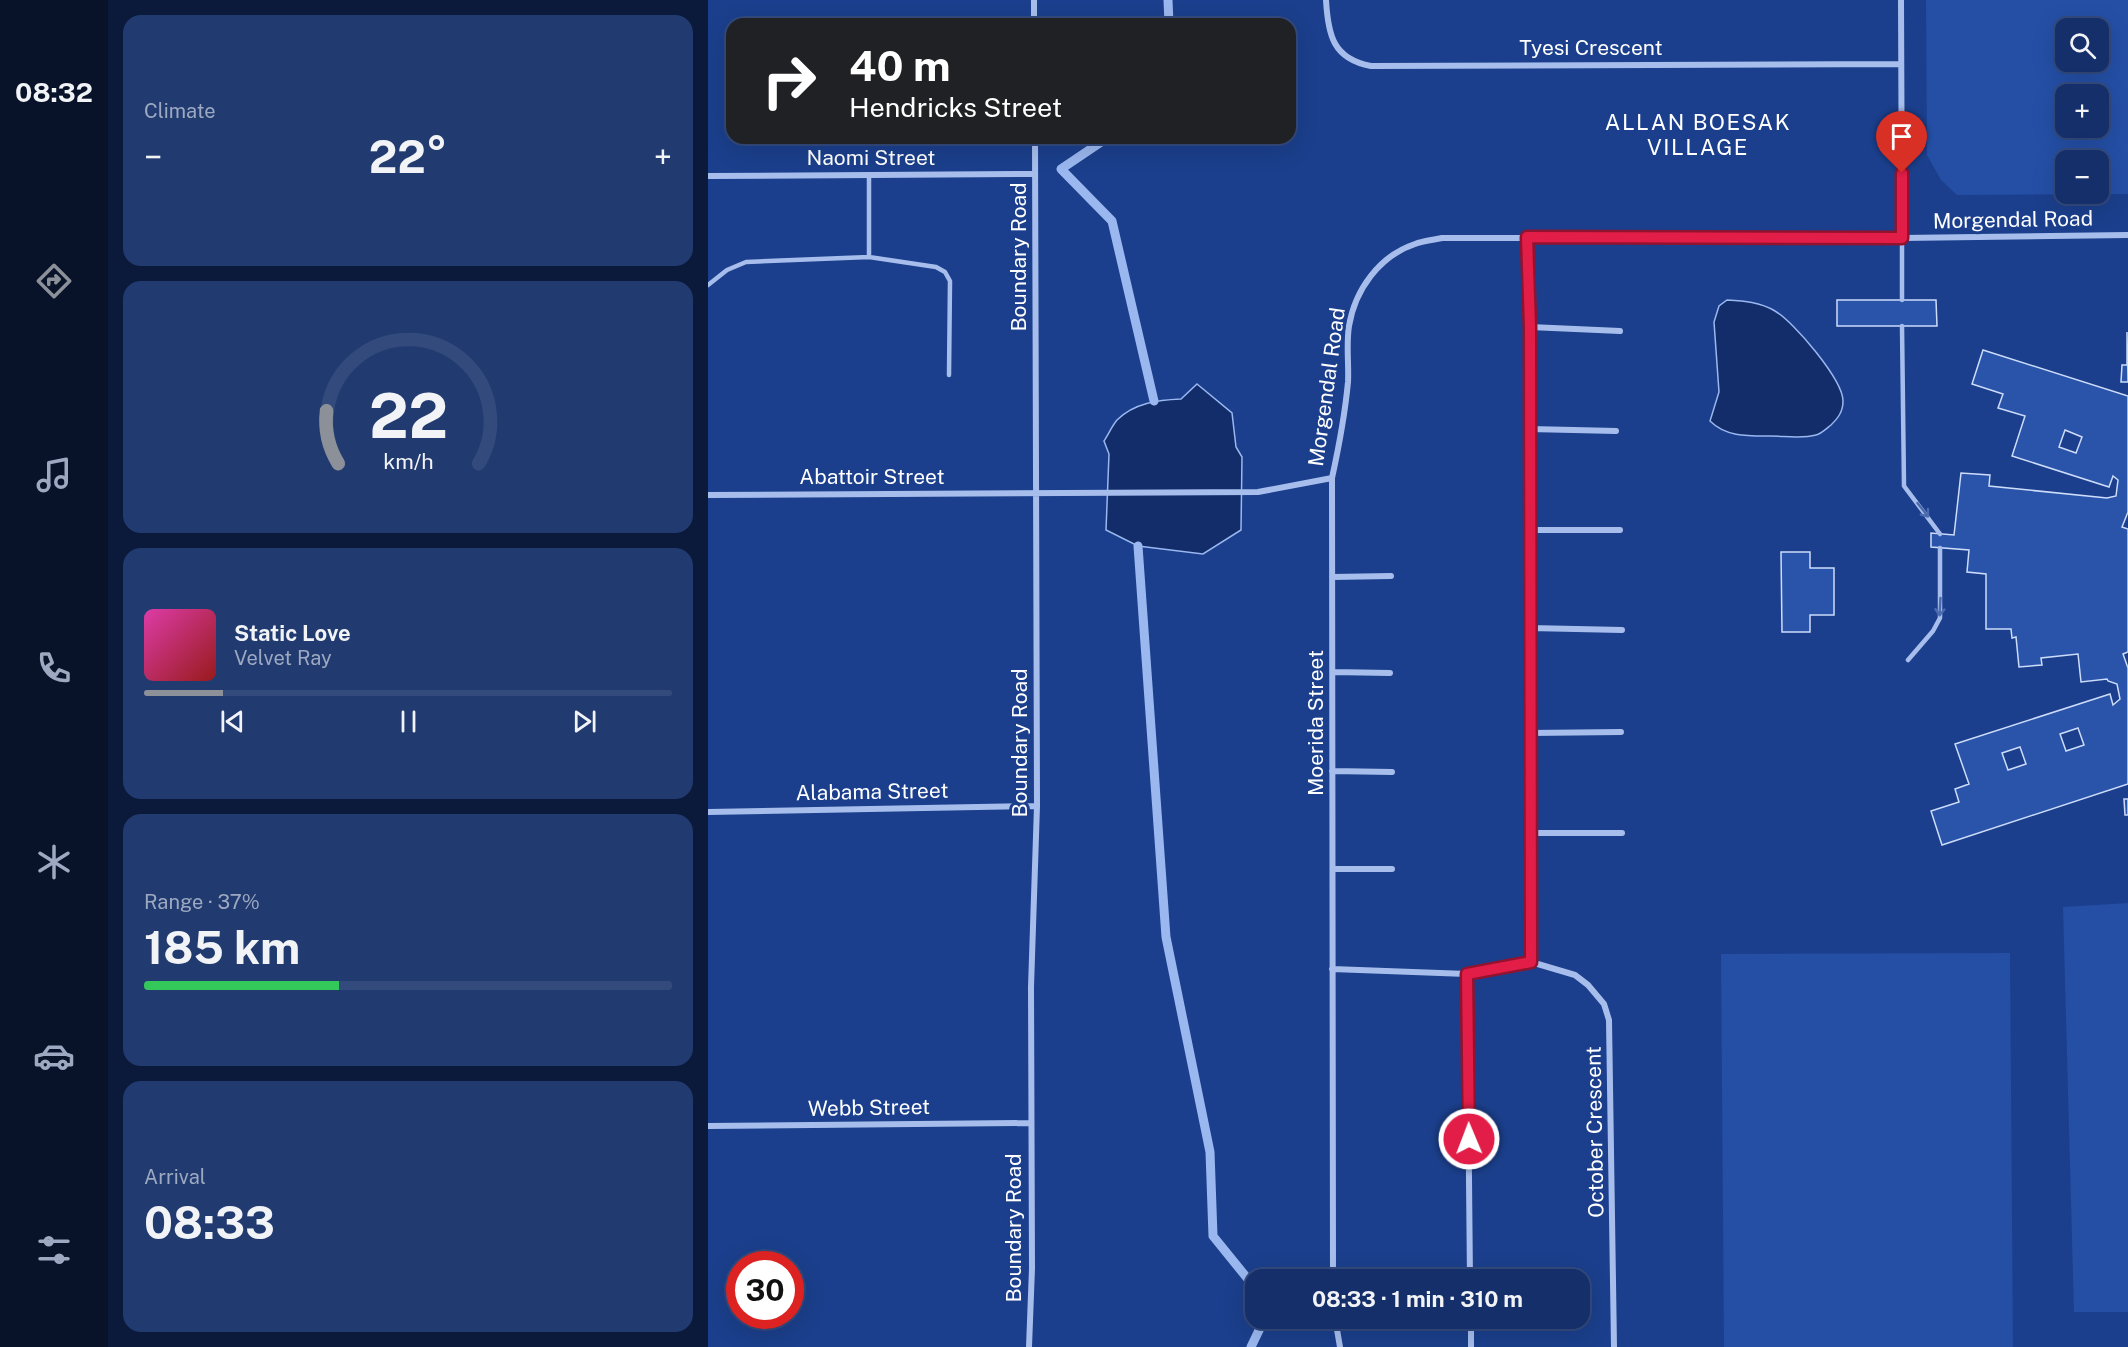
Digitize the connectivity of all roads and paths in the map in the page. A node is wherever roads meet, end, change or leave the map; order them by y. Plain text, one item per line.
1 (1034, 0) edge
2 (1326, 0) edge
3 (1901, 0) edge
4 (1034, 18) edge
5 (1901, 64) junction
6 (1035, 144) edge
7 (1035, 174) junction
8 (869, 175) junction
9 (708, 176) edge
10 (2128, 235) edge
11 (1527, 237) junction
12 (1902, 238) junction
13 (868, 258) junction
14 (708, 285) edge
15 (1902, 300) dead end
16 (1902, 326) dead end
17 (1530, 327) junction
18 (1620, 331) dead end
19 (949, 375) dead end
20 (1530, 429) junction
21 (1616, 430) dead end
22 (1332, 478) junction
23 (1037, 494) junction
24 (708, 495) edge
25 (1530, 530) junction
26 (1620, 530) dead end
27 (1940, 534) dead end
28 (1940, 548) dead end
29 (1391, 576) dead end
30 (1332, 577) junction
31 (1530, 628) junction
32 (1622, 630) dead end
33 (1908, 660) dead end
34 (1333, 672) junction
35 (1390, 673) dead end
36 (1621, 732) dead end
37 (1530, 733) junction
38 (1332, 771) junction
39 (1392, 772) dead end
40 (1037, 806) junction
41 (708, 812) edge
42 (1530, 833) junction
43 (1622, 833) dead end
44 (1333, 869) junction
45 (1392, 869) dead end
46 (1531, 962) junction
47 (1332, 969) junction
48 (1467, 974) junction
49 (1031, 1123) junction
50 (708, 1126) edge
51 (1333, 1269) edge
52 (1470, 1269) edge
53 (1337, 1329) edge
54 (1471, 1329) edge
55 (1029, 1347) edge
56 (1340, 1347) edge
57 (1471, 1347) edge
58 (1614, 1347) edge

1 - 4 street
2 - 5 street, Tyesi Crescent
3 - 5 street
5 - 12 street
6 - 7 street, Boundary Road
7 - 8 street, Naomi Street
7 - 23 street, Boundary Road
8 - 9 street, Naomi Street
8 - 13 lane
10 - 12 street, Morgendal Road
11 - 12 street, Morgendal Road
11 - 17 street
11 - 22 street, Morgendal Road
12 - 15 lane
13 - 14 lane
13 - 19 lane
16 -> 27 lane
17 - 18 street
17 - 20 street
20 - 21 street
20 - 25 street
22 - 23 street, Morgendal Road
22 - 30 street, Moerida Street
23 - 24 street, Abattoir Street
23 - 40 street, Boundary Road
25 - 26 street
25 - 31 street
28 -> 33 lane
29 - 30 street
30 - 34 street, Moerida Street
31 - 32 street
31 - 37 street
34 - 35 street
34 - 38 street, Moerida Street
36 - 37 street
37 - 42 street
38 - 39 street
38 - 44 street, Moerida Street
40 - 41 street, Alabama Street
40 - 49 street, Boundary Road
42 - 43 street
42 - 46 street
44 - 45 street
44 - 47 street, Moerida Street
46 - 48 street
46 - 58 street, October Crescent
47 - 48 street
47 - 51 street
48 - 52 street
49 - 50 street, Webb Street
49 - 55 street, Boundary Road
53 - 56 street
54 - 57 street

